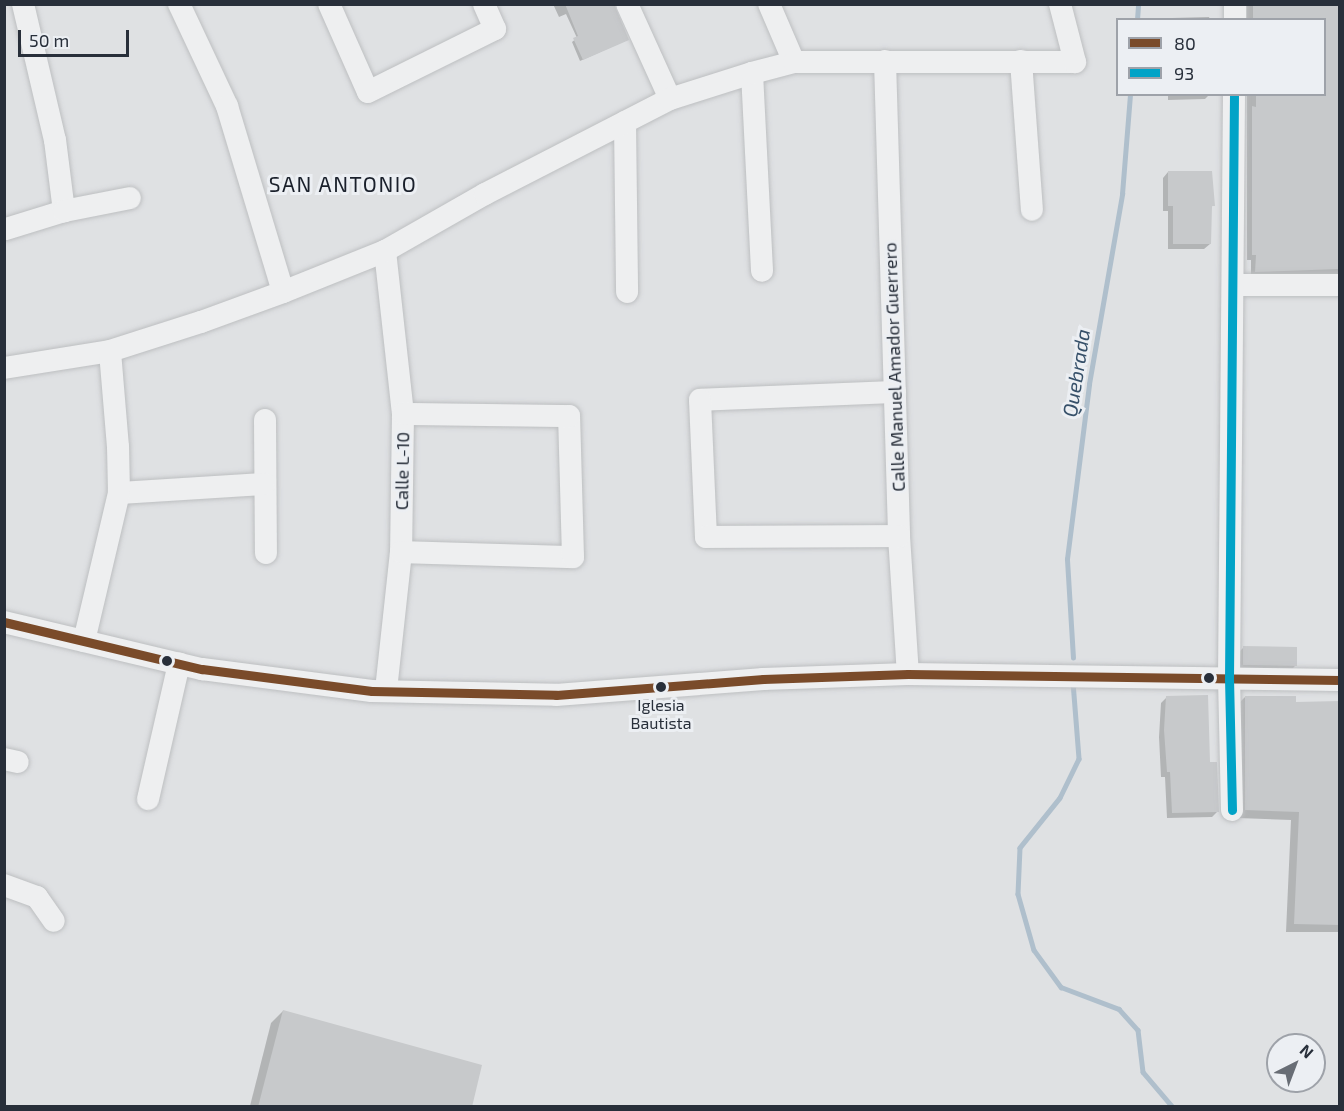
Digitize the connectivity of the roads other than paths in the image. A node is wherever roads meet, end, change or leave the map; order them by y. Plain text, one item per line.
1 (23, 4) edge
2 (179, 4) edge
3 (329, 4) edge
4 (484, 4) edge
5 (627, 4) edge
6 (769, 4) edge
7 (1060, 4) edge
8 (885, 61) junction
9 (1020, 61) junction
10 (794, 62) junction
11 (752, 73) junction
12 (1234, 96) edge
13 (670, 99) junction
14 (625, 122) junction
15 (130, 198) dead end
16 (1032, 210) dead end
17 (64, 212) junction
18 (6, 229) edge
19 (385, 251) junction
20 (762, 271) dead end
21 (1233, 285) junction
22 (1340, 285) edge
23 (283, 292) junction
24 (627, 292) dead end
25 (110, 351) junction
26 (4, 368) edge
27 (895, 392) junction
28 (403, 414) junction
29 (265, 420) dead end
30 (264, 484) junction
31 (119, 493) junction
32 (899, 536) junction
33 (401, 552) junction
34 (266, 553) dead end
35 (4, 622) edge
36 (84, 641) junction
37 (179, 664) junction
38 (908, 674) junction
39 (1229, 679) junction
40 (1340, 680) edge
41 (386, 690) junction
42 (148, 799) dead end
43 (1232, 810) dead end
44 (4, 885) edge
45 (54, 921) dead end

1 - 17 street
2 - 23 street
3 - 4 street
5 - 13 street
6 - 10 street
7 - 9 street
8 - 9 street
8 - 10 street
8 - 27 street, Calle Manuel Amador Guerrero
9 - 16 street
10 - 11 street
11 - 13 street
11 - 20 street
12 - 21 street
13 - 14 street
14 - 19 street
14 - 24 street
15 - 17 street
17 - 18 street
19 - 23 street
19 - 28 street, Calle L-10
21 - 22 street
21 - 39 street
23 - 25 street
25 - 26 street
25 - 31 street
27 - 32 street, Calle Manuel Amador Guerrero
27 - 32 street
28 - 33 street, Calle L-10
28 - 33 street
29 - 30 street
30 - 31 street
30 - 34 street
31 - 36 street
32 - 38 street, Calle Manuel Amador Guerrero
33 - 41 street, Calle L-10
35 - 36 street
36 - 37 street
37 - 41 street
37 - 42 street
38 - 39 street
38 - 41 street
39 - 40 street
39 - 43 street
44 - 45 street

